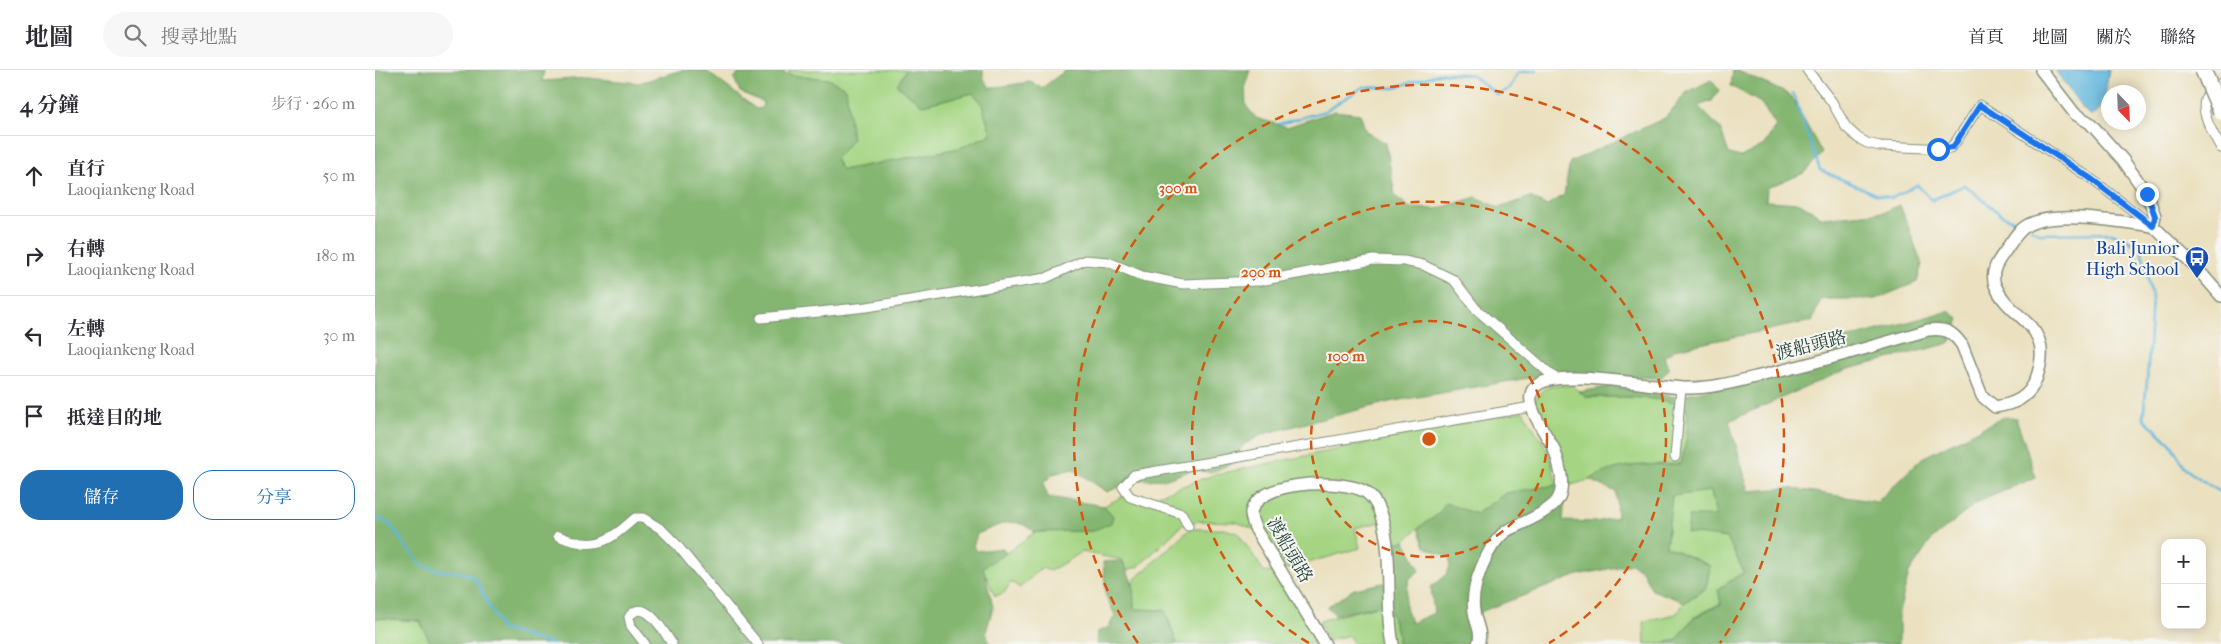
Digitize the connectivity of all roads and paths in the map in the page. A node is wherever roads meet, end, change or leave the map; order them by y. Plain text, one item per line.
1 (1807, 70) edge
2 (2041, 70) edge
3 (2203, 70) edge
4 (2221, 83) edge
5 (2221, 112) edge
6 (2221, 148) edge
7 (2153, 226) junction
8 (2221, 296) edge
9 (761, 318) dead end
10 (1556, 380) junction
11 (1681, 388) junction
12 (1531, 407) junction
13 (1675, 457) dead end
14 (1188, 526) dead end
15 (558, 536) dead end
16 (645, 644) edge
17 (672, 644) edge
18 (757, 644) edge
19 (1325, 644) edge
20 (1393, 644) edge
21 (1479, 644) edge

1 - 7 street
2 - 7 street
3 - 5 highway, bridge
4 - 6 street
7 - 8 street
7 - 11 street, 渡船頭路
9 - 10 street
10 - 11 street, 渡船頭路
10 - 12 street, 渡船頭路
11 - 13 street
12 - 14 street
12 - 21 street
15 - 18 street
16 - 17 street
19 - 20 street, 渡船頭路

